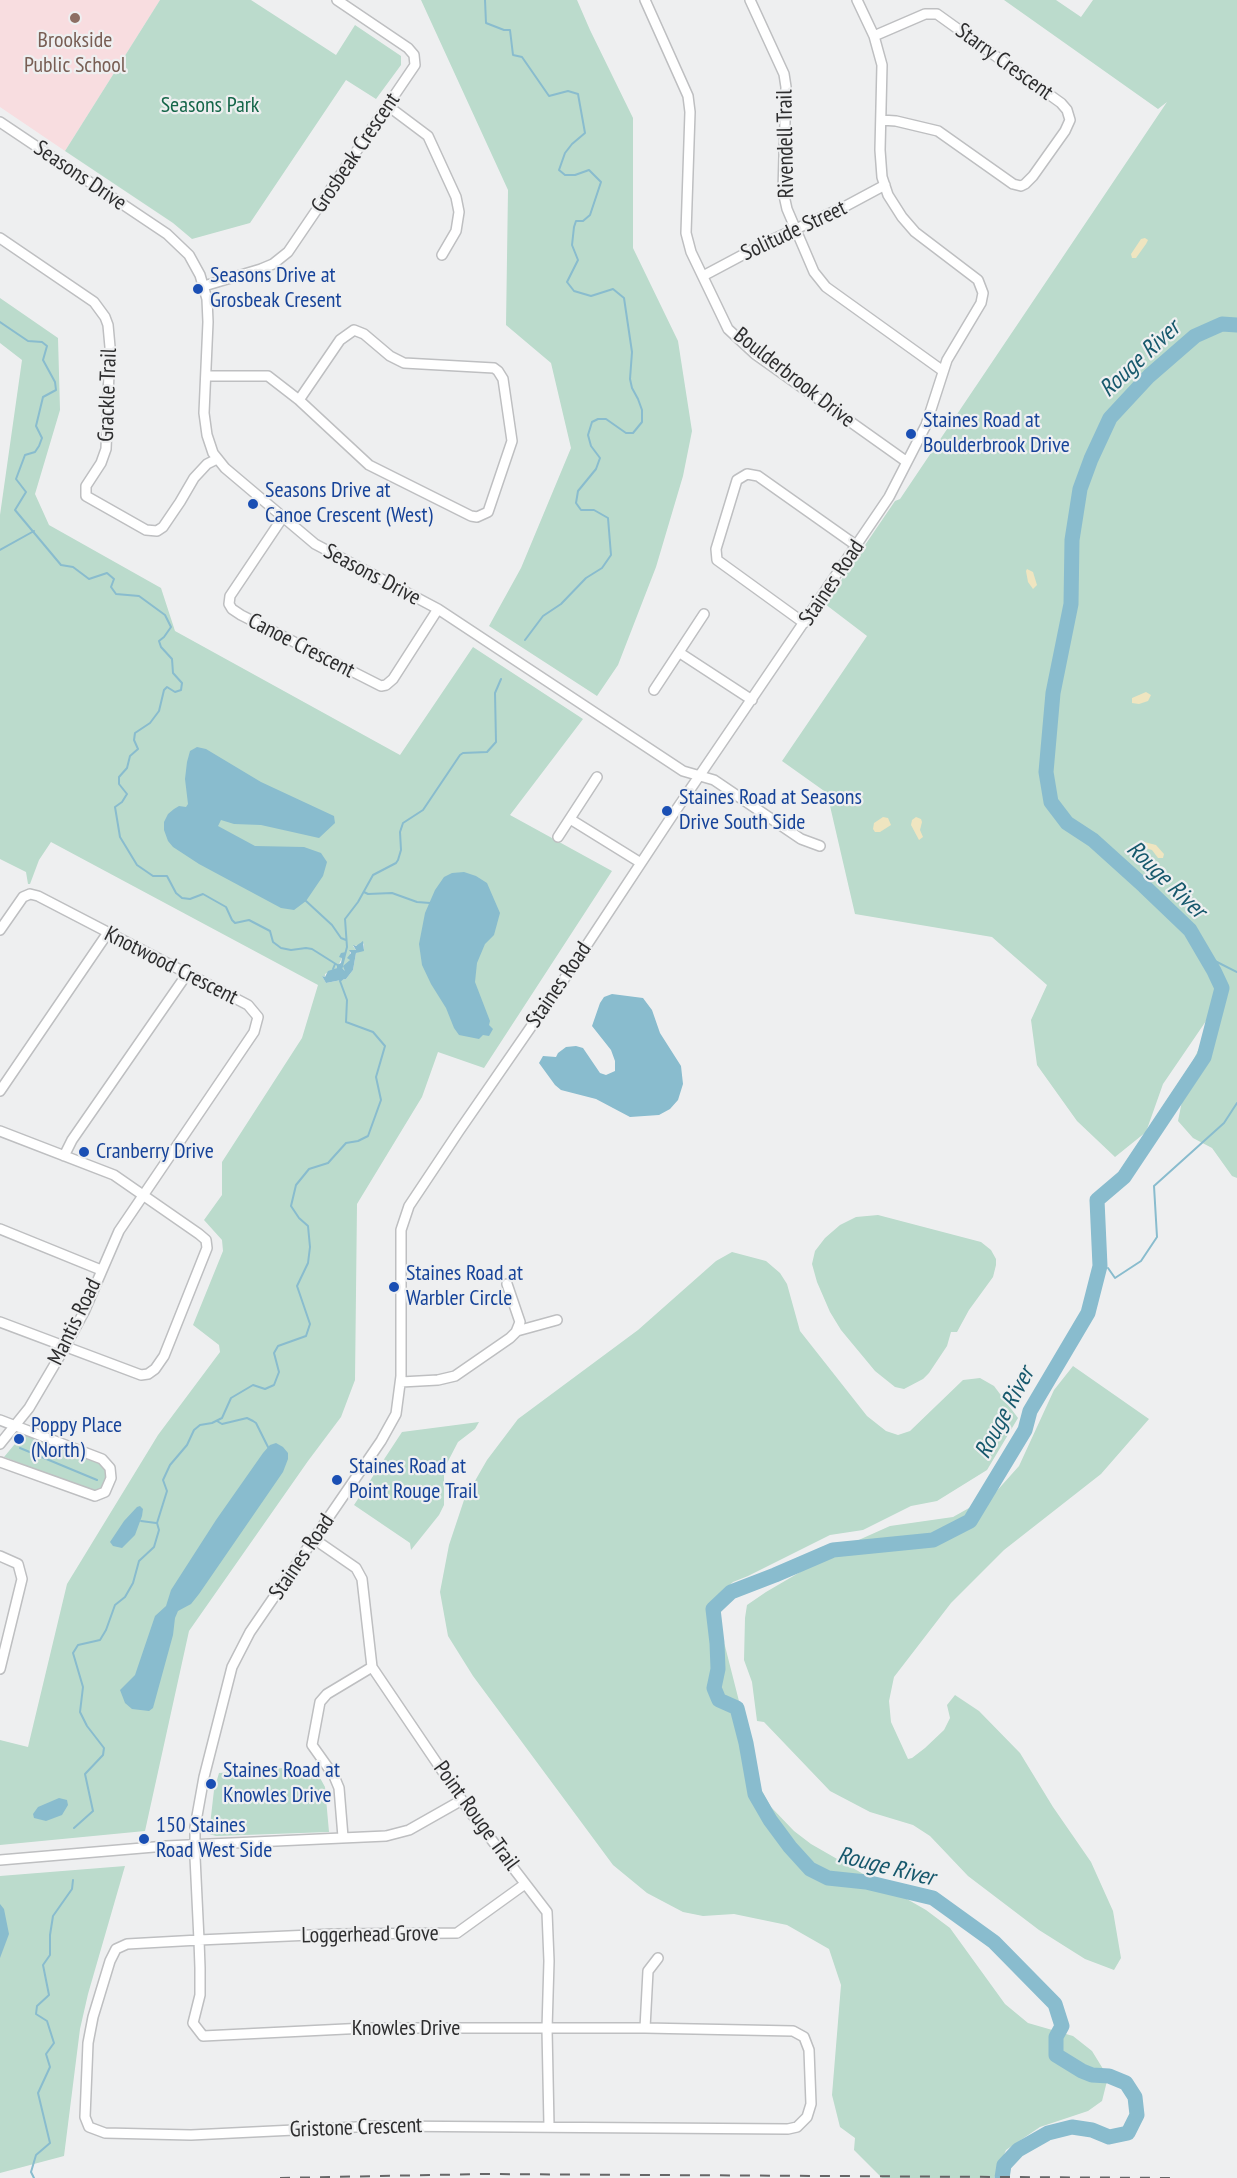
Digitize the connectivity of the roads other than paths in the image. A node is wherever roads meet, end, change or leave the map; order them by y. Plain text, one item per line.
1 (337, 0) edge
2 (645, 0) edge
3 (750, 0) edge
4 (857, 0) edge
5 (874, 36) junction
6 (388, 106) junction
7 (881, 120) junction
8 (0, 122) edge
9 (885, 185) junction
10 (796, 229) junction
11 (0, 238) edge
12 (442, 255) dead end
13 (703, 276) junction
14 (204, 286) junction
15 (943, 371) junction
16 (206, 376) junction
17 (299, 400) junction
18 (217, 459) junction
19 (907, 462) junction
20 (283, 517) junction
21 (856, 546) junction
22 (438, 609) junction
23 (704, 614) dead end
24 (804, 623) junction
25 (680, 653) junction
26 (654, 690) dead end
27 (752, 700) junction
28 (699, 776) junction
29 (597, 777) dead end
30 (570, 819) junction
31 (558, 837) dead end
32 (820, 846) dead end
33 (641, 863) junction
34 (0, 930) edge
35 (107, 934) junction
36 (187, 974) junction
37 (0, 1091) edge
38 (0, 1131) edge
39 (64, 1156) junction
40 (143, 1195) junction
41 (0, 1229) edge
42 (101, 1270) junction
43 (507, 1284) dead end
44 (556, 1320) dead end
45 (0, 1322) edge
46 (517, 1331) junction
47 (65, 1347) junction
48 (401, 1382) junction
49 (0, 1420) edge
50 (15, 1426) junction
51 (0, 1444) edge
52 (0, 1462) edge
53 (314, 1539) junction
54 (0, 1556) edge
55 (372, 1667) junction
56 (0, 1669) edge
57 (462, 1800) junction
58 (343, 1837) junction
59 (195, 1845) junction
60 (0, 1860) edge
61 (525, 1884) junction
62 (199, 1940) junction
63 (658, 1959) dead end
64 (645, 2028) junction
65 (547, 2029) junction
66 (804, 2037) joint
67 (549, 2126) junction

1 - 6 street, Grosbeak Crescent
2 - 13 street, Boulderbrook Drive
3 - 10 street, Rivendell Trail
4 - 5 street, Staines Road
5 - 7 street, Staines Road
5 - 7 street, Starry Crescent
6 - 12 street
6 - 14 street, Grosbeak Crescent
7 - 9 street, Staines Road
8 - 14 street, Seasons Drive
9 - 10 street, Solitude Street
9 - 15 street, Staines Road
10 - 13 street, Solitude Street
10 - 15 street, Rivendell Trail
11 - 18 street, Grackle Trail
13 - 19 street, Boulderbrook Drive
14 - 16 street, Seasons Drive
15 - 19 street, Staines Road
16 - 17 street
16 - 18 street, Seasons Drive
17 - 17 street
18 - 20 street, Seasons Drive
19 - 21 street, Staines Road
20 - 22 street, Seasons Drive
20 - 22 street, Canoe Crescent
21 - 24 street, Staines Road
21 - 24 street
22 - 28 street, Seasons Drive
23 - 25 street
24 - 27 street, Staines Road
25 - 26 street
25 - 27 street
27 - 28 street, Staines Road
28 - 32 street, Seasons Drive
28 - 33 street, Staines Road
29 - 30 street
30 - 31 street
30 - 33 street
33 - 48 street, Staines Road
34 - 35 street, Knotwood Crescent
35 - 36 street, Knotwood Crescent
35 - 37 street
36 - 39 street
36 - 40 street, Knotwood Crescent
38 - 39 street
39 - 40 street
40 - 42 street, Mantis Road
40 - 47 street
41 - 42 street
42 - 47 street, Mantis Road
43 - 46 street
44 - 46 street
45 - 47 street
46 - 48 street
47 - 50 street, Mantis Road
48 - 53 street, Staines Road
49 - 50 street
50 - 51 street, Mantis Road
50 - 52 street
53 - 55 street, Point Rouge Trail
53 - 59 street, Staines Road
54 - 56 street
55 - 57 street, Point Rouge Trail
55 - 58 street
57 - 58 street
57 - 61 street, Point Rouge Trail
58 - 59 street
59 - 60 street
59 - 62 street, Knowles Drive
61 - 62 street, Loggerhead Grove
61 - 65 street, Point Rouge Trail
62 - 65 street, Knowles Drive
62 - 67 street, Gristone Crescent
63 - 64 street
64 - 65 street, Knowles Drive
64 - 66 street, Knowles Drive
65 - 67 street, Point Rouge Trail
66 - 67 street, Gristone Crescent

